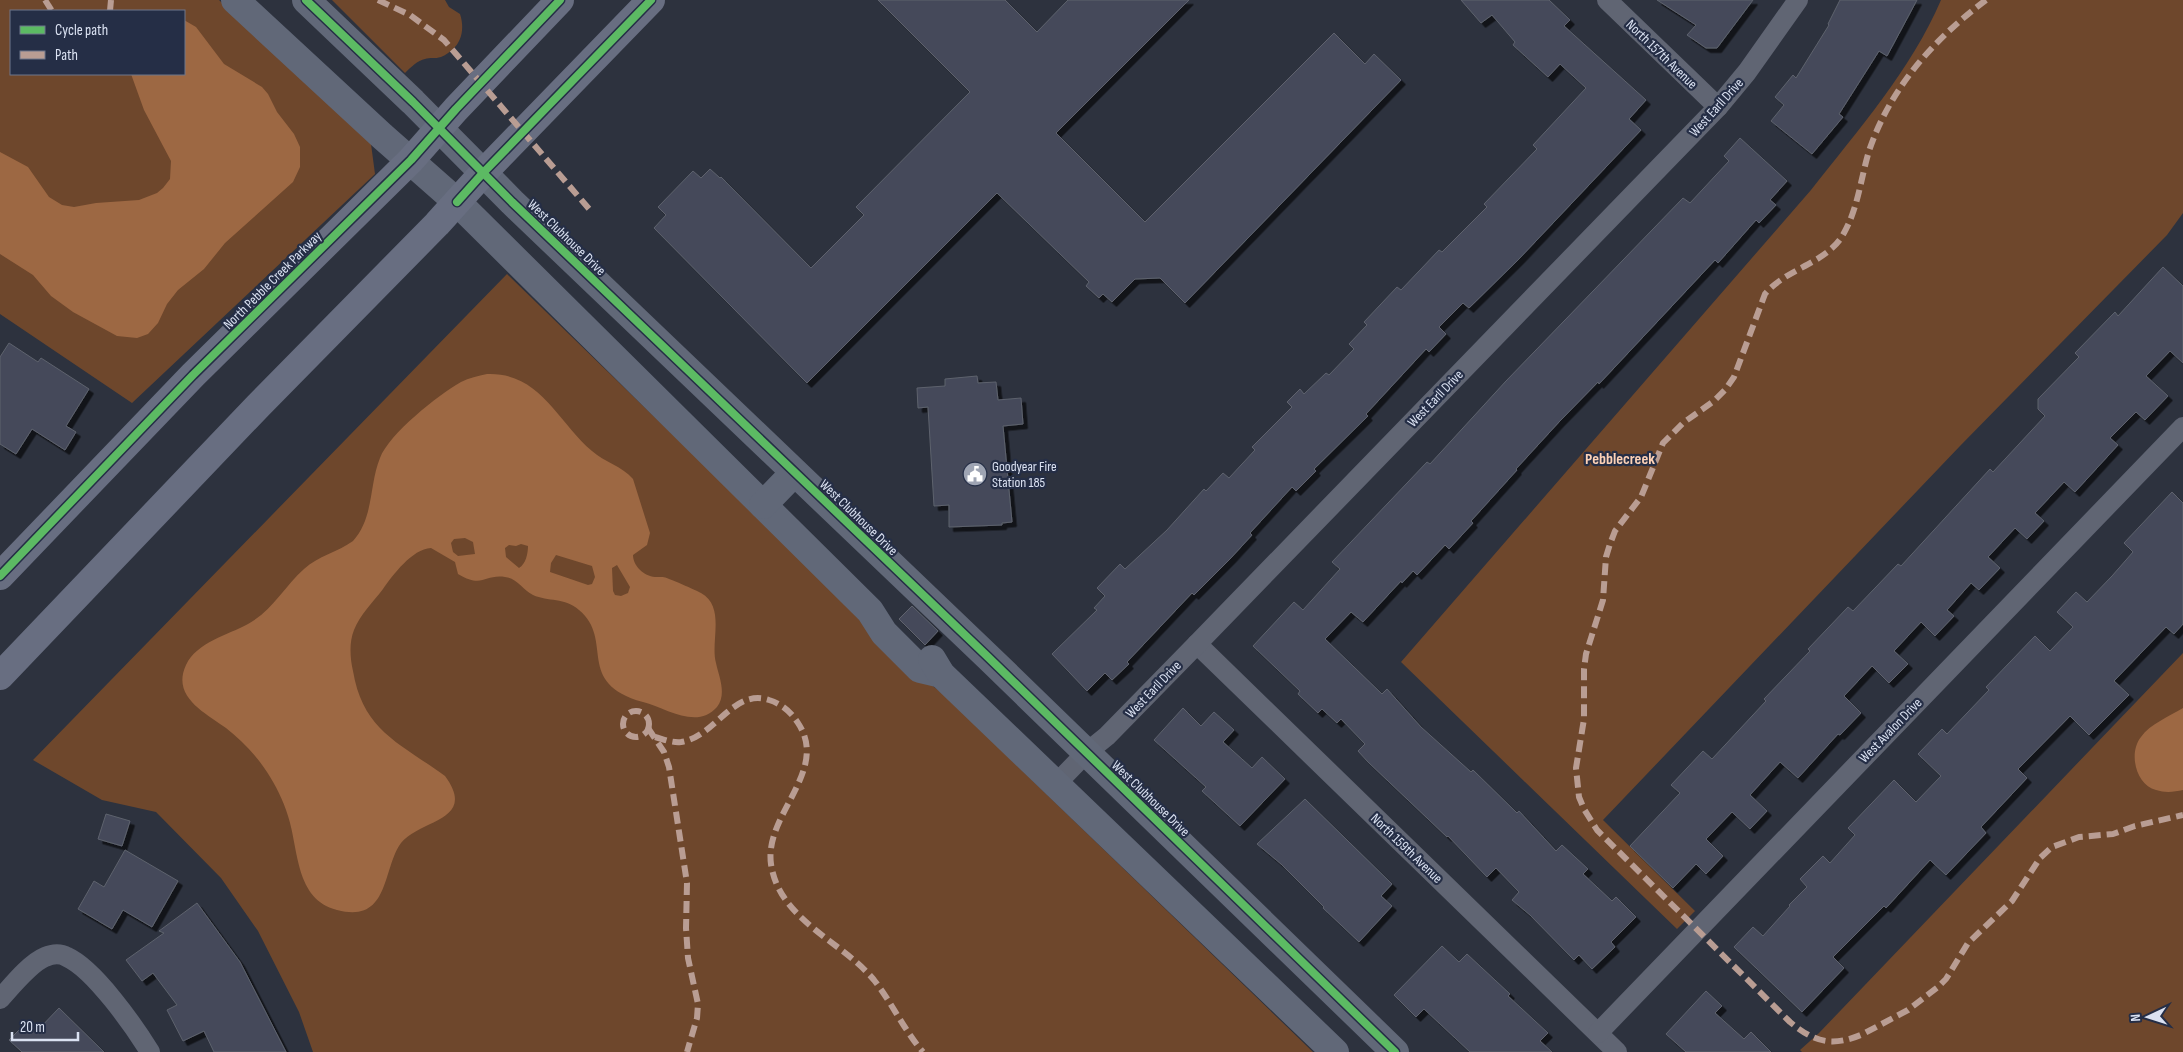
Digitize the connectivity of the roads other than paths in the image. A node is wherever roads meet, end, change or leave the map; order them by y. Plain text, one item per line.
1 (306, 0) edge
2 (560, 0) edge
3 (651, 0) edge
4 (1607, 0) edge
5 (1798, 0) edge
6 (249, 5) edge
7 (1718, 107) junction
8 (439, 128) junction
9 (411, 160) junction
10 (482, 173) junction
11 (457, 202) junction
12 (2183, 427) edge
13 (794, 473) junction
14 (763, 505) junction
15 (0, 576) edge
16 (1197, 644) junction
17 (0, 676) edge
18 (1086, 753) junction
19 (1056, 784) junction
20 (0, 999) edge
21 (1598, 1033) junction
22 (150, 1052) edge
23 (1335, 1052) edge
24 (1395, 1052) edge
25 (1617, 1052) edge

1 - 8 street, West Clubhouse Drive
2 - 8 main road, North Pebble Creek Parkway
3 - 10 main road
4 - 7 street, North 157th Avenue
5 - 7 street, West Earll Drive
6 - 9 street
7 - 16 street, West Earll Drive
8 - 9 main road, North Pebble Creek Parkway
8 - 10 street, West Clubhouse Drive
9 - 11 street
9 - 15 main road, North Pebble Creek Parkway
10 - 11 main road
10 - 13 street, West Clubhouse Drive
11 - 14 street
11 - 17 main road
12 - 21 street, West Avalon Drive
13 - 14 street
13 - 18 street, West Clubhouse Drive
14 - 19 street
16 - 18 street, West Earll Drive
16 - 21 street, North 159th Avenue
18 - 19 street, West Earll Drive
18 - 24 street, West Clubhouse Drive
19 - 23 street
20 - 22 street
21 - 25 street, North 159th Avenue

